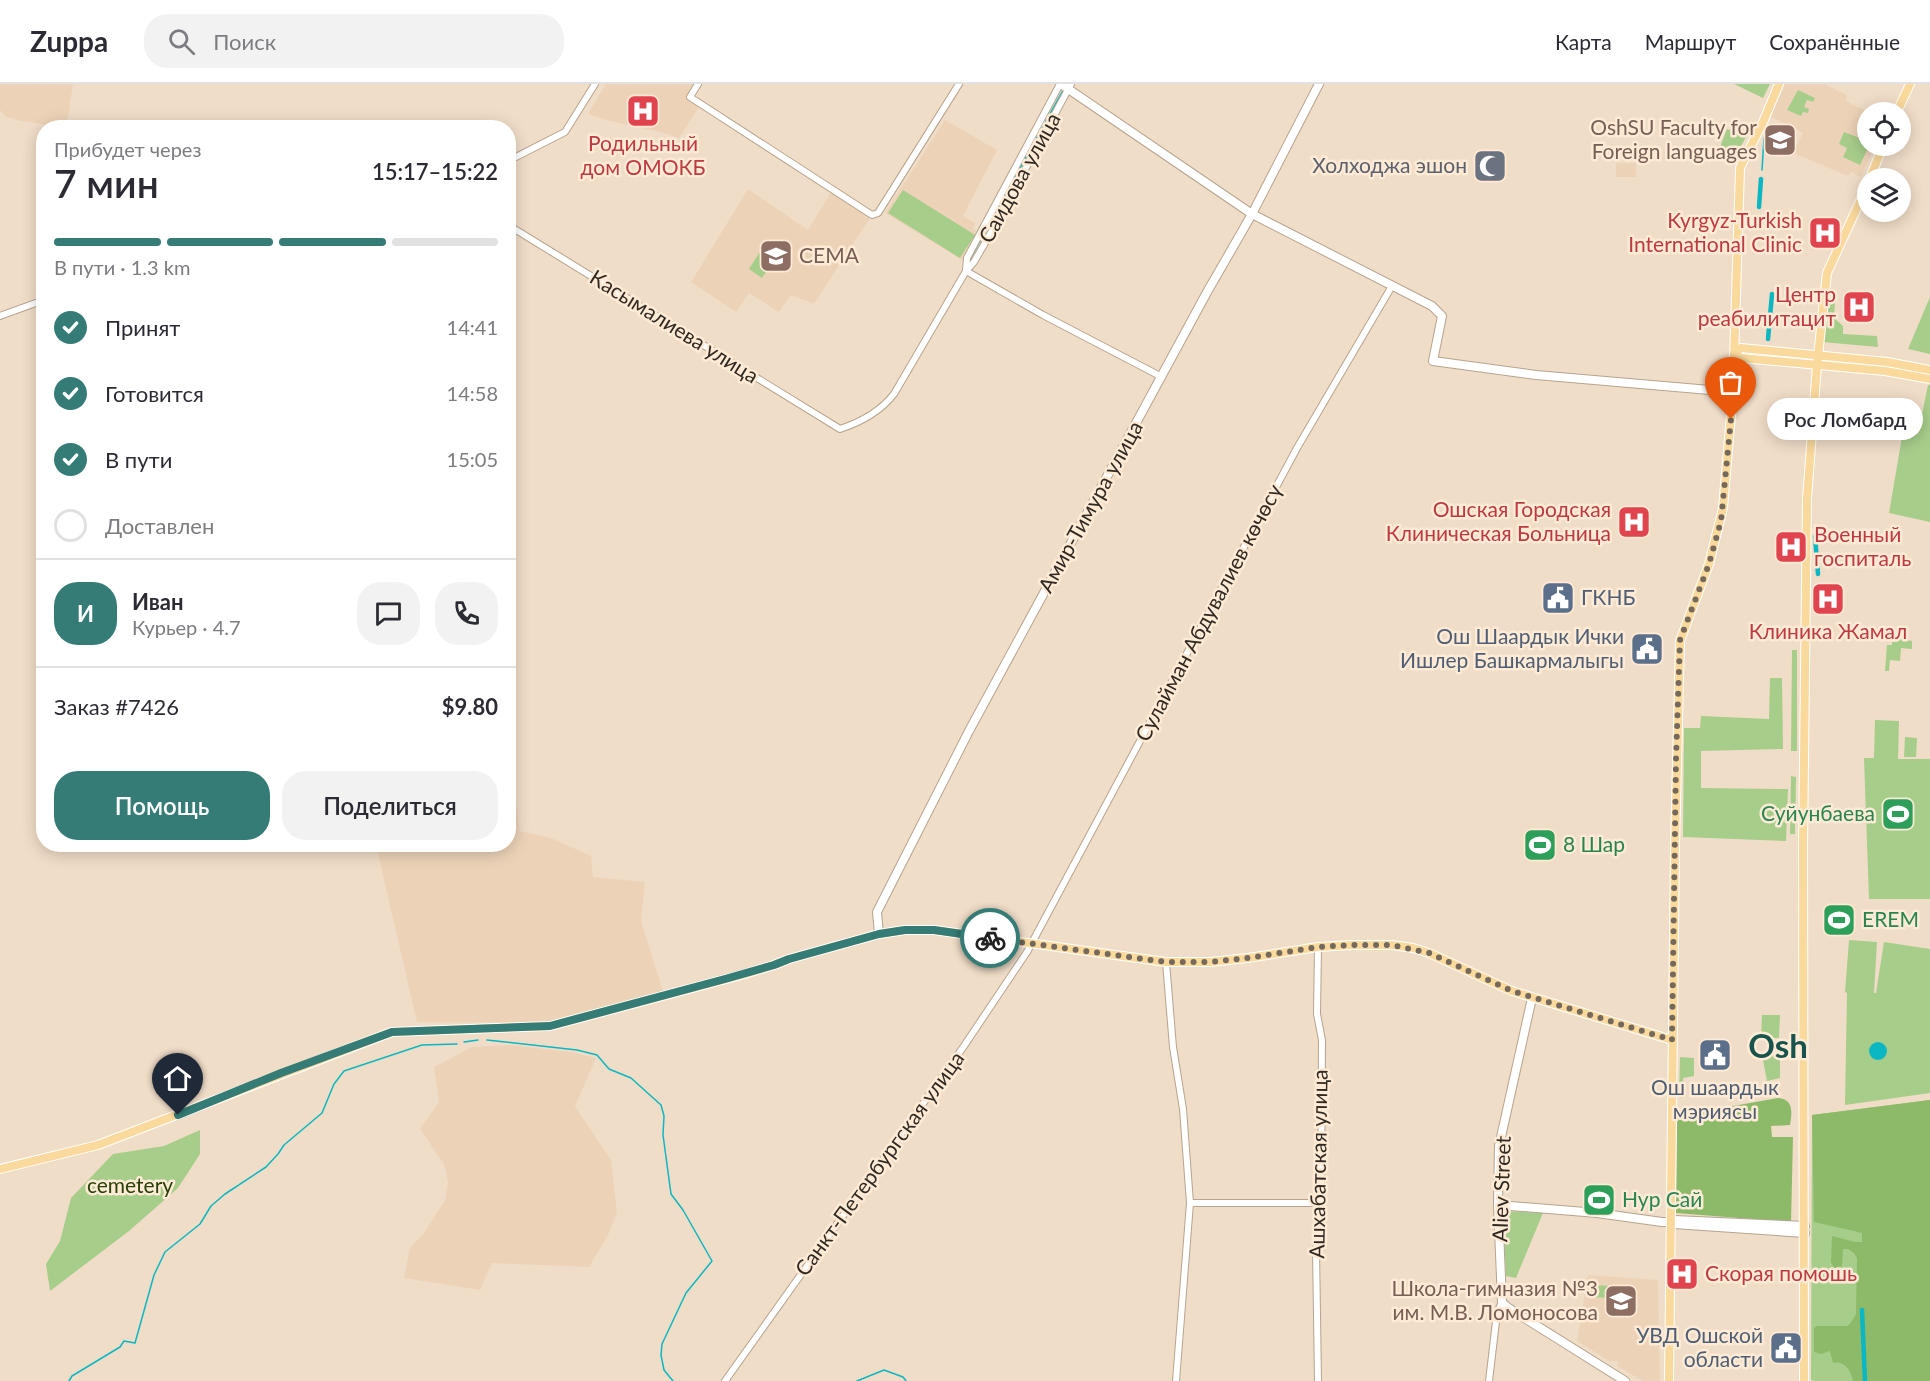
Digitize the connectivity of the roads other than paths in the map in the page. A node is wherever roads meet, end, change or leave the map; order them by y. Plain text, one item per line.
1 (595, 84) edge
2 (698, 84) edge
3 (959, 84) edge
4 (1319, 84) edge
5 (1779, 84) edge
6 (1910, 84) edge
7 (1065, 85) edge
8 (1902, 102) edge
9 (516, 157) edge
10 (1857, 208) edge
11 (1252, 214) junction
12 (516, 230) edge
13 (966, 271) junction
14 (1392, 286) junction
15 (36, 303) edge
16 (0, 316) edge
17 (1734, 354) junction
18 (1819, 355) junction
19 (1817, 365) junction
20 (1906, 370) junction
21 (1930, 370) edge
22 (1162, 377) junction
23 (1930, 379) edge
24 (1733, 392) junction
25 (840, 429) joint
26 (879, 934) junction
27 (1031, 943) junction
28 (1318, 947) junction
29 (1166, 962) junction
30 (1532, 998) junction
31 (1672, 1040) junction
32 (0, 1169) edge
33 (1190, 1203) junction
34 (1321, 1203) junction
35 (1498, 1205) junction
36 (1670, 1222) junction
37 (1805, 1229) junction
38 (1502, 1302) junction
39 (725, 1381) edge
40 (1176, 1381) edge
41 (1318, 1381) edge
42 (1488, 1381) edge
43 (1625, 1381) edge
44 (1669, 1381) edge
45 (1804, 1381) edge

1 - 9 street
2 - 3 street
4 - 11 main road, Амир-Тимура улица
5 - 17 main road
6 - 8 main road
7 - 11 main road
7 - 13 street, Саидова улица
10 - 18 main road
11 - 14 main road
11 - 22 main road, Амир-Тимура улица
12 - 25 street, Касымалиева улица
13 - 22 street
13 - 25 street, Саидова улица
14 - 24 main road
14 - 27 street, Сулайман Абдувалиев көчөсү
15 - 16 street
17 - 18 main road
17 - 19 main road
17 - 24 main road
18 - 19 main road
18 - 20 main road
19 - 20 main road
19 - 37 main road
20 - 21 main road
20 - 23 main road
22 - 26 main road, Амир-Тимура улица
24 - 31 main road
26 - 27 main road
26 - 32 main road
27 - 29 main road
27 - 39 street, Санкт-Петербургская улица
28 - 29 main road
28 - 30 main road
28 - 34 street, Ашхабатская улица
29 - 33 street
30 - 31 main road
30 - 35 main road, Aliev Street
31 - 36 main road
33 - 34 street
33 - 40 street
34 - 41 street, Ашхабатская улица
35 - 36 main road
35 - 38 main road, Aliev Street
36 - 37 main road
36 - 44 main road
37 - 45 main road
38 - 42 street, Aliev Street
38 - 43 main road

